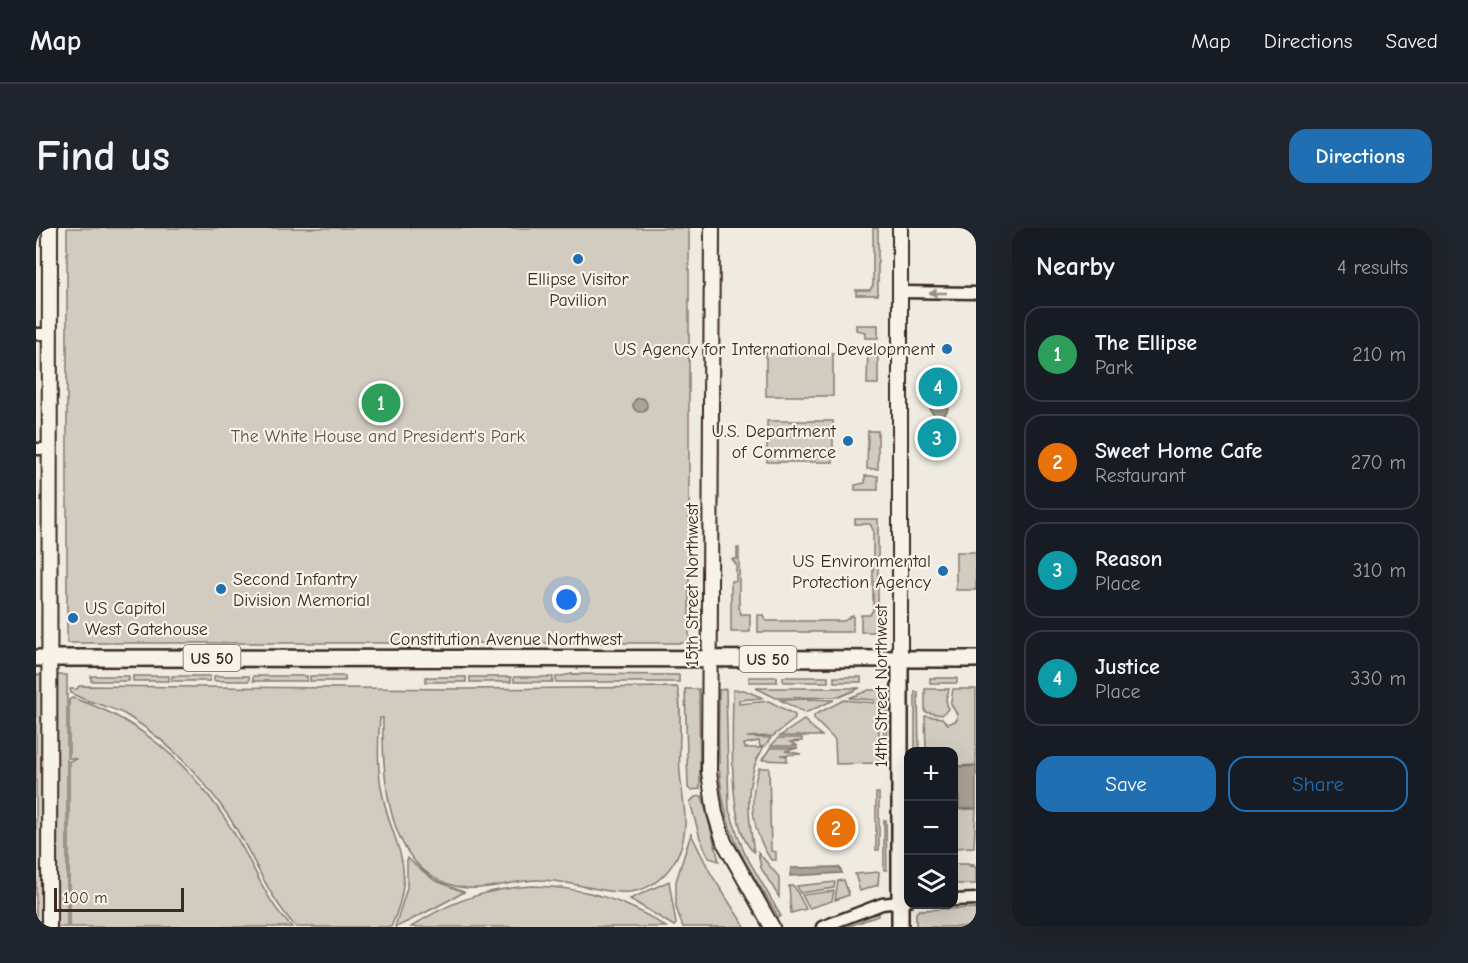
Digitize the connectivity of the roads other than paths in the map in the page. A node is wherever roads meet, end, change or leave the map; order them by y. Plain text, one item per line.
1 (50, 228) edge
2 (712, 228) edge
3 (900, 228) edge
4 (900, 292) junction
5 (976, 293) edge
6 (43, 334) edge
7 (43, 449) edge
8 (43, 658) edge
9 (710, 658) junction
10 (900, 659) junction
11 (976, 659) edge
12 (976, 899) edge
13 (958, 900) edge
14 (904, 901) edge
15 (49, 927) edge
16 (772, 927) edge
17 (822, 927) edge
18 (900, 927) edge

1 - 6 main road
2 - 9 main road, 15th Street Northwest
3 - 4 main road, 14th Street Northwest
5 -> 4 street
4 - 10 main road, 14th Street Northwest
6 - 7 main road
7 - 8 main road
8 - 9 highway, Constitution Avenue Northwest / US 50
8 - 15 main road
9 - 10 highway, Constitution Avenue Northwest / US 50
9 - 16 main road, 15th Street Northwest
10 - 11 highway, Constitution Avenue Northwest
10 - 14 highway, 14th Street Northwest
12 - 13 street
14 - 17 street
14 - 18 highway, 14th Street Northwest

